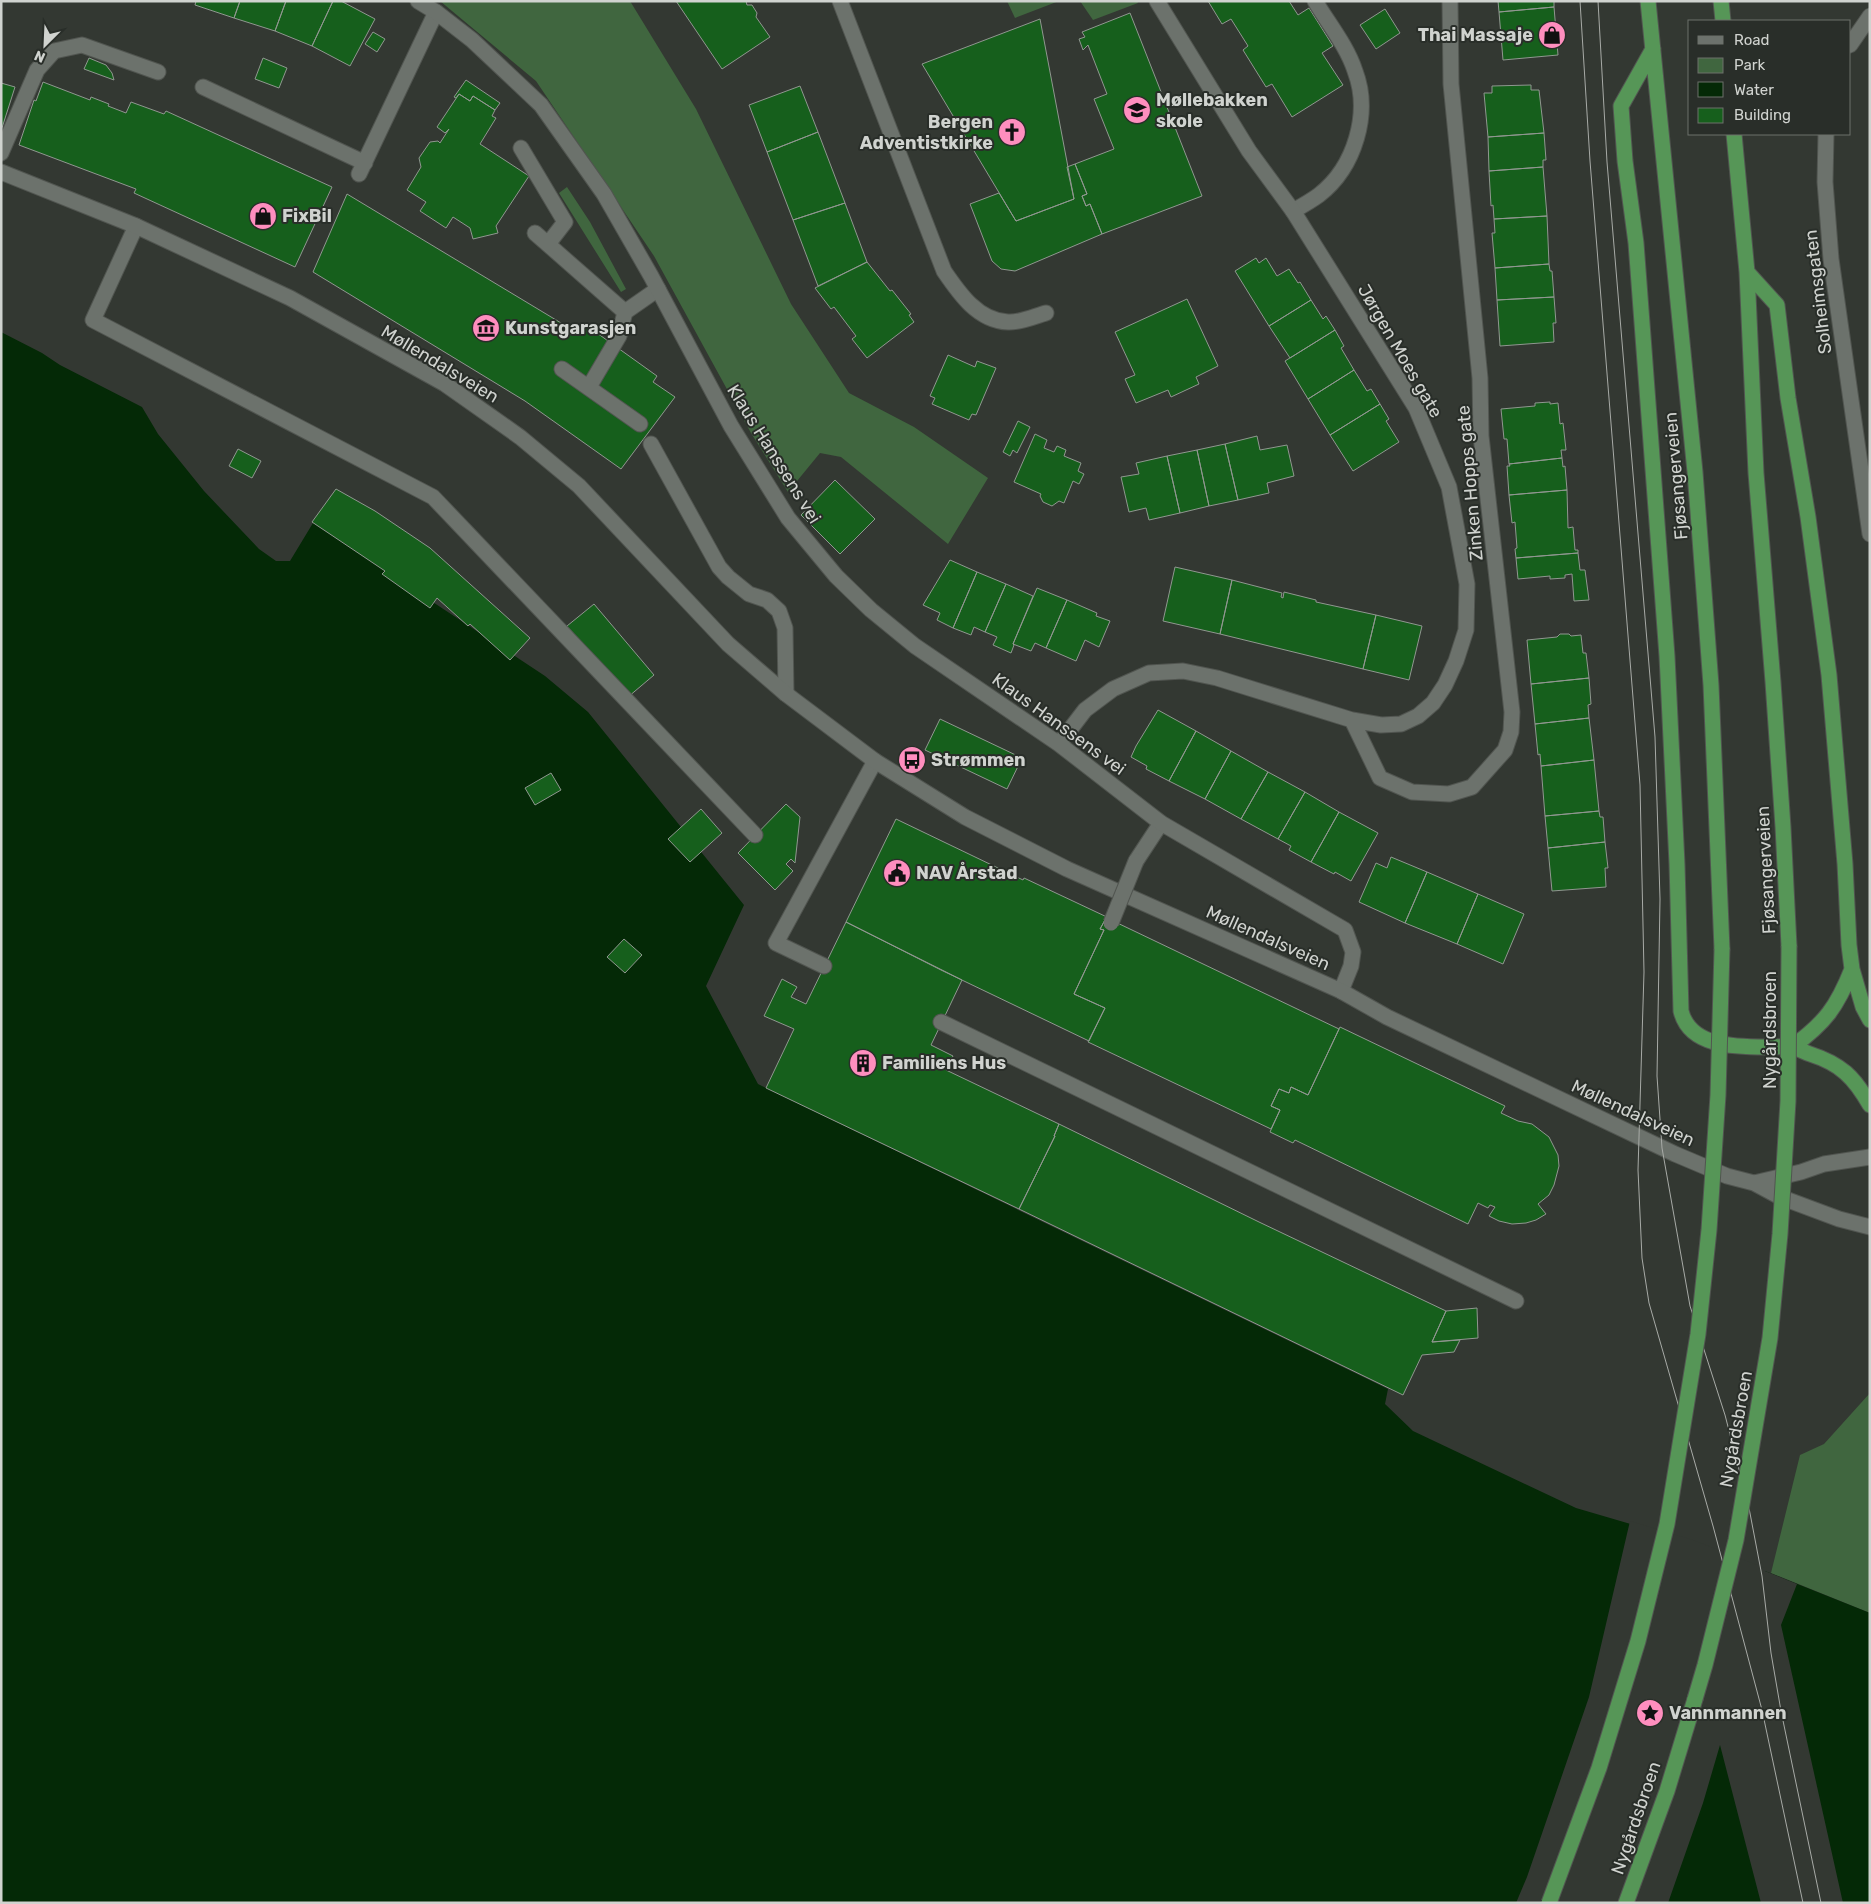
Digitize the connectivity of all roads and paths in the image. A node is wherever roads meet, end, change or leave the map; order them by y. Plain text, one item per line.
1 (418, 1) edge
2 (840, 1) edge
3 (1157, 1) edge
4 (1315, 1) edge
5 (1450, 1) edge
6 (1648, 1) edge
7 (1721, 1) edge
8 (436, 12) junction
9 (1870, 16) edge
10 (1723, 20) edge
11 (1851, 44) edge
12 (1653, 49) junction
13 (158, 72) dead end
14 (203, 87) dead end
15 (1734, 135) edge
16 (1826, 135) edge
17 (522, 148) dead end
18 (1, 153) edge
19 (1, 172) edge
20 (1293, 211) junction
21 (136, 226) junction
22 (535, 233) dead end
23 (548, 244) junction
24 (1747, 272) junction
25 (658, 289) junction
26 (625, 312) junction
27 (1046, 313) dead end
28 (562, 369) dead end
29 (589, 387) junction
30 (640, 424) dead end
31 (651, 444) dead end
32 (1870, 534) edge
33 (786, 694) junction
34 (1352, 720) junction
35 (1059, 744) junction
36 (875, 760) junction
37 (1160, 823) junction
38 (755, 835) dead end
39 (1111, 923) dead end
40 (1789, 946) joint
41 (824, 966) dead end
42 (1852, 969) junction
43 (1341, 991) junction
44 (1870, 1020) edge
45 (941, 1022) dead end
46 (1792, 1047) junction
47 (1870, 1105) edge
48 (1870, 1157) edge
49 (1754, 1183) junction
50 (1870, 1227) edge
51 (1516, 1300) dead end
52 (1549, 1903) edge
53 (1626, 1903) edge

1 - 8 street, Klaus Hanssens vei
2 - 27 street
3 - 20 street, Jørgen Moes gate
4 - 20 street
5 - 34 street, Zinken Hopps gate
6 - 12 highway, Fjøsangerveien
7 - 10 highway
8 - 14 street
8 - 25 street, Klaus Hanssens vei
9 - 11 street
12 - 46 highway
12 - 52 highway, Fjøsangerveien, bridge
13 - 18 street
15 - 24 highway, Fjøsangerveien
16 - 32 street, Solheimsgaten
17 - 23 street
19 - 21 street, Møllendalsveien
20 - 34 street, Jørgen Moes gate
21 - 33 street, Møllendalsveien
21 - 38 street
22 - 23 street
23 - 26 street
24 - 40 highway, Fjøsangerveien
24 - 42 highway
25 - 26 street
25 - 35 street, Klaus Hanssens vei
26 - 29 street
28 - 29 street
29 - 30 street
31 - 33 street
33 - 36 street, Møllendalsveien
34 - 35 street, Jørgen Moes gate
35 - 37 street, Klaus Hanssens vei
36 - 41 street
36 - 43 street, Møllendalsveien
37 - 39 street, bridge
37 - 43 street, Klaus Hanssens vei
40 - 53 highway, Nygårdsbroen, bridge
42 - 44 highway
42 - 46 highway
43 - 49 street, Møllendalsveien
45 - 51 street
46 - 47 highway
48 - 49 street, Møllendalsveien
49 - 50 street, Møllendalsveien

